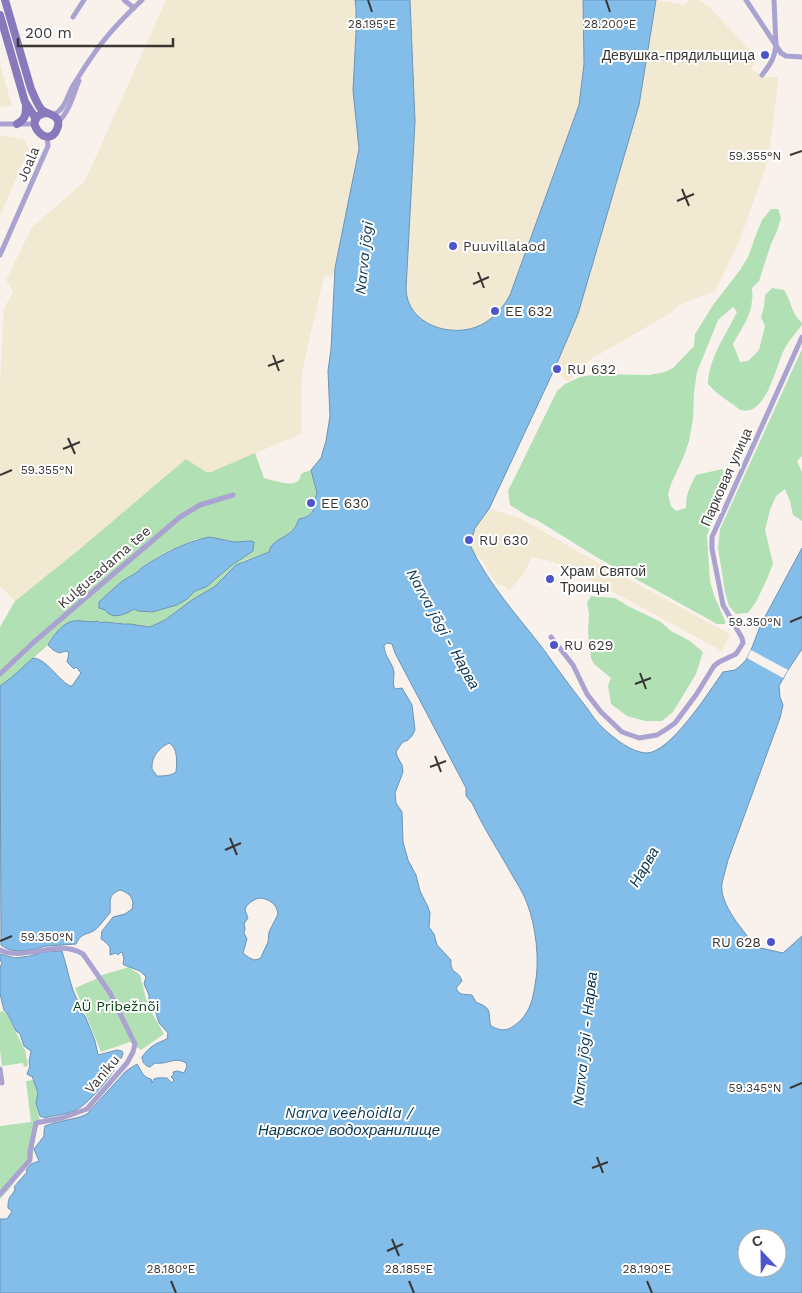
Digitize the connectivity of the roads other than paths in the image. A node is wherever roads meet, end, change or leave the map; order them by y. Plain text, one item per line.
1 (5, 0) edge
2 (84, 0) edge
3 (124, 0) edge
4 (142, 0) edge
5 (746, 0) edge
6 (774, 0) edge
7 (134, 8) junction
8 (0, 15) edge
9 (73, 17) dead end
10 (776, 45) junction
11 (802, 57) edge
12 (762, 75) dead end
13 (79, 78) junction
14 (26, 102) junction
15 (50, 114) junction
16 (36, 121) junction
17 (59, 121) junction
18 (0, 124) edge
19 (17, 124) junction
20 (48, 136) junction
21 (0, 255) edge
22 (802, 337) edge
23 (232, 495) dead end
24 (551, 637) dead end
25 (0, 674) edge
26 (0, 950) edge
27 (0, 1069) edge
28 (2, 1084) dead end
29 (0, 1194) edge

1 - 15 main road
2 - 9 street
3 - 7 street
4 - 7 street
5 - 10 street
6 - 10 street
7 - 13 street
8 - 14 main road
10 - 11 street
10 - 12 street
13 - 15 street
13 - 17 street
14 - 16 main road
14 - 19 main road
15 - 16 main road
15 - 17 main road
16 - 19 street
16 - 20 main road
17 - 20 main road
18 - 19 street
20 - 21 street, Joala
22 - 24 street, Парковая улица
23 - 25 street, Kulgusadama tee
26 - 29 street, Vaniku
27 - 28 street

